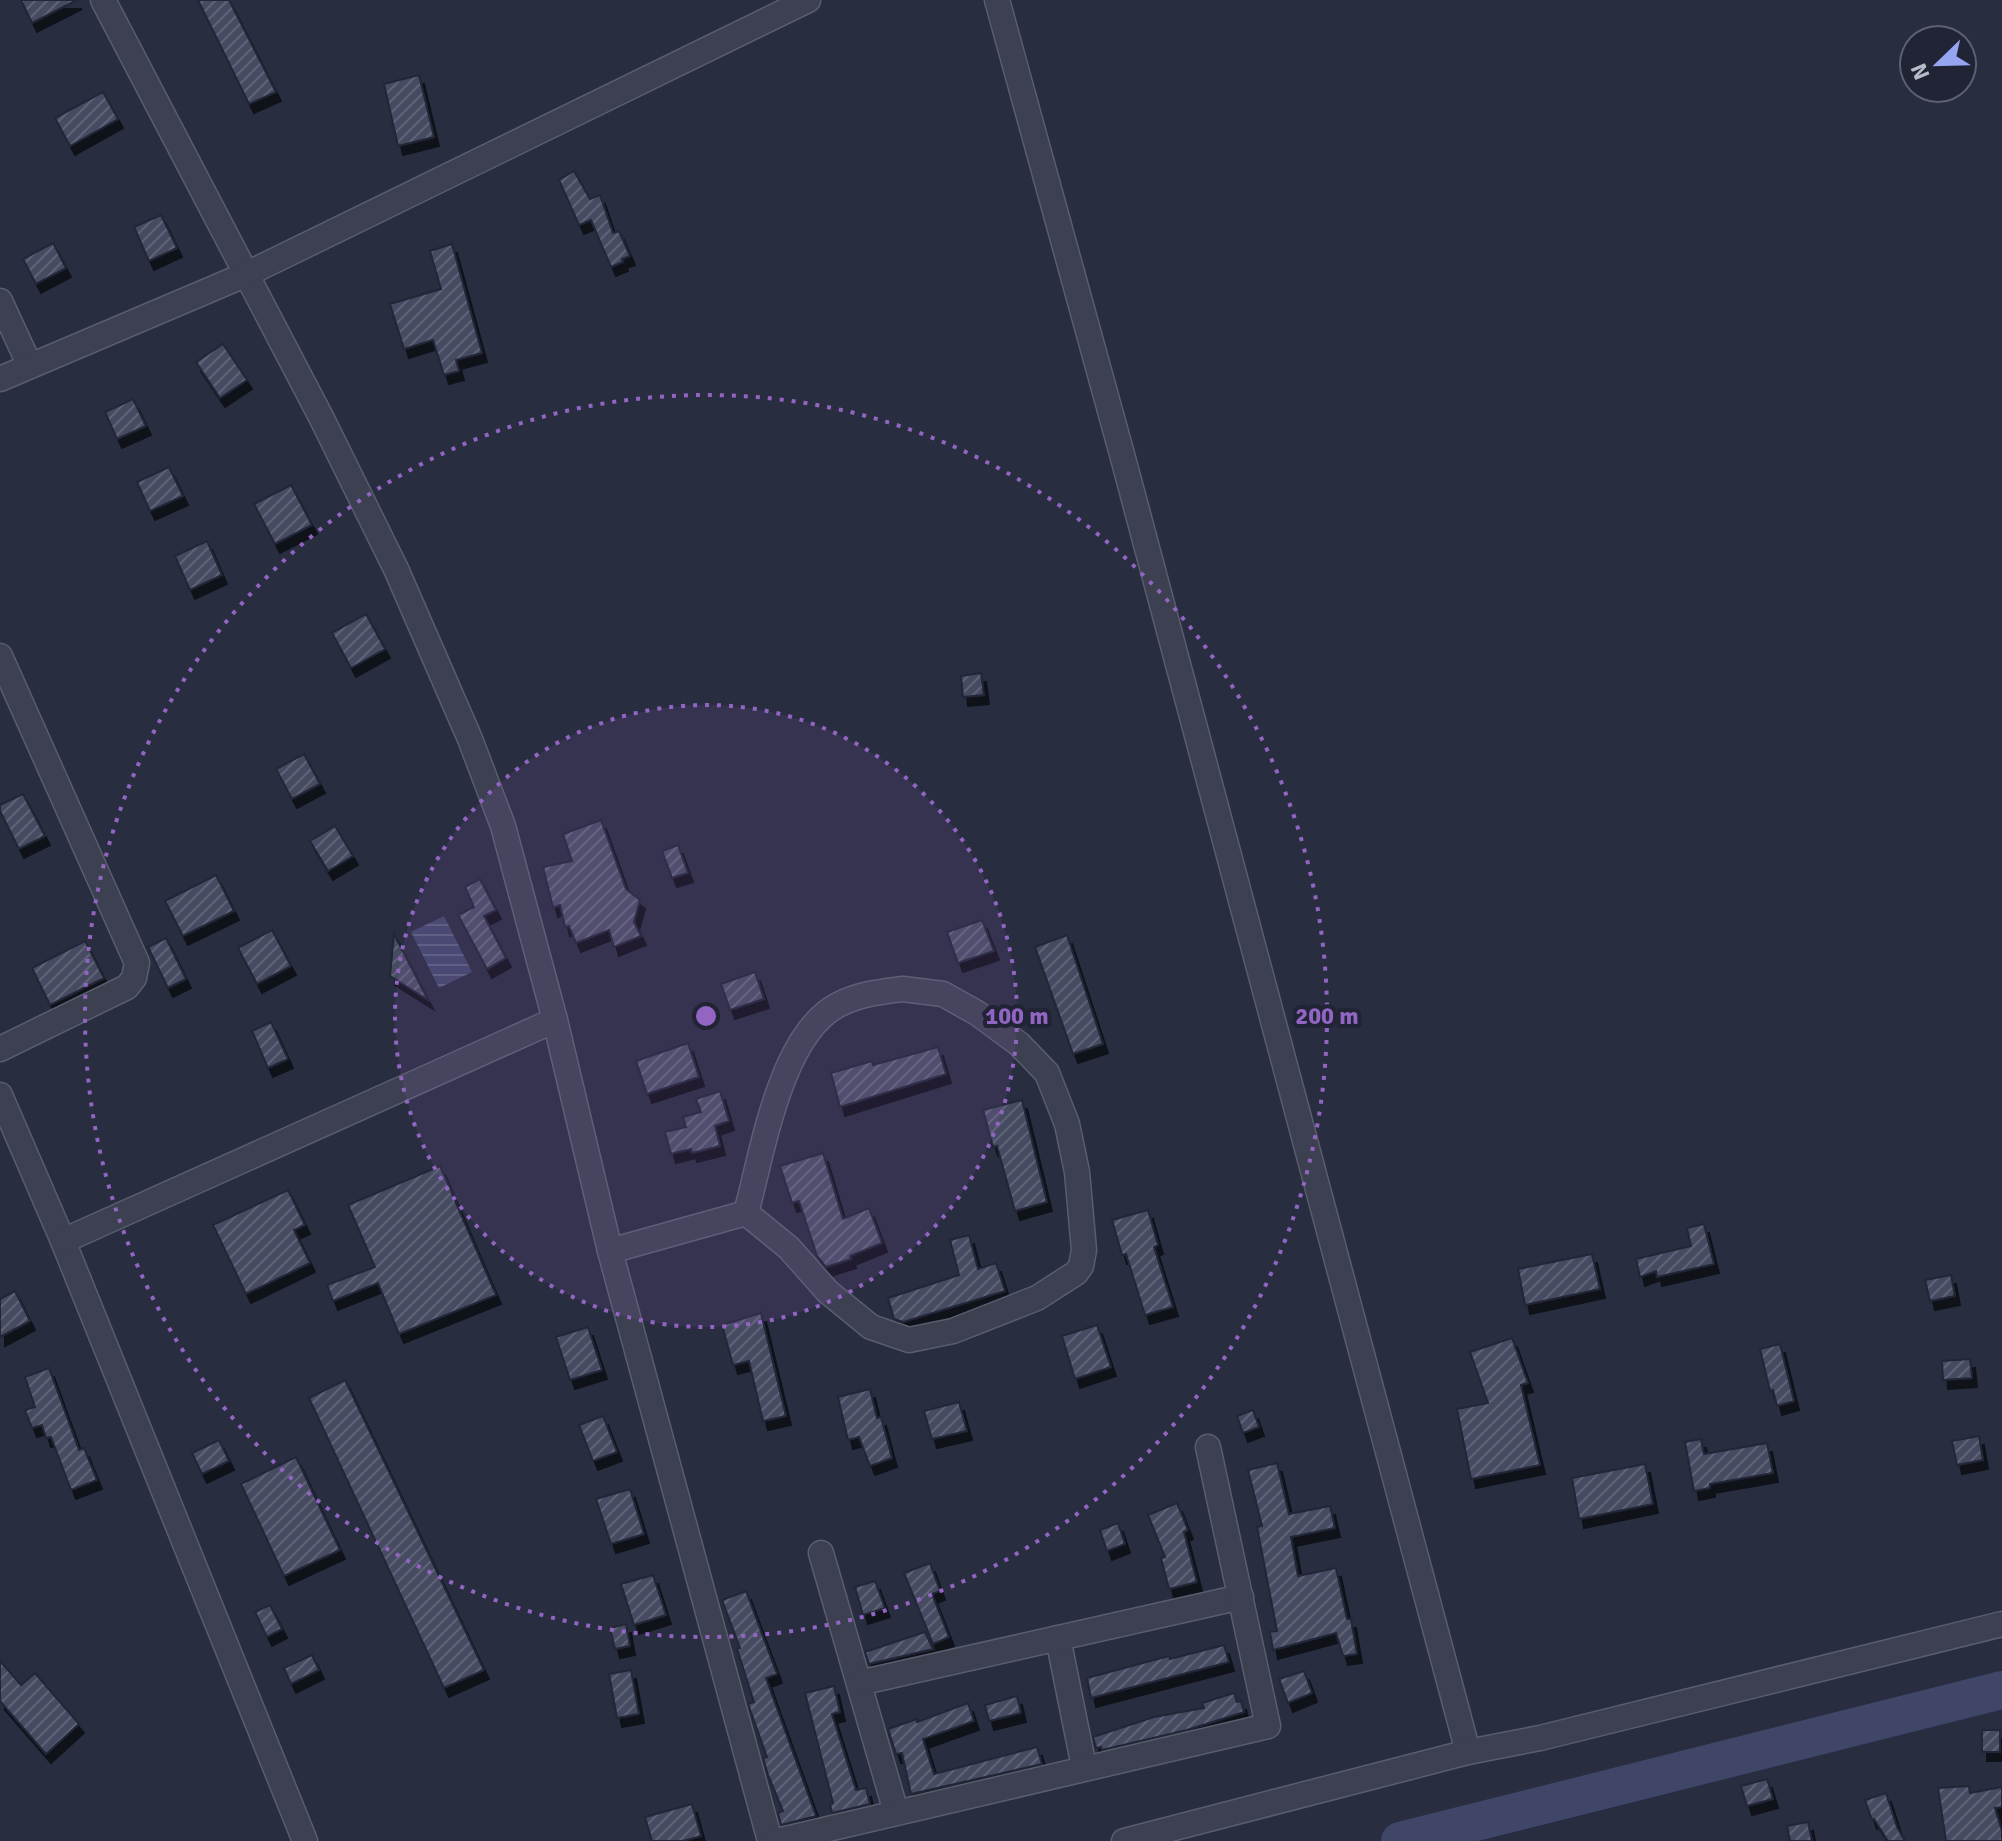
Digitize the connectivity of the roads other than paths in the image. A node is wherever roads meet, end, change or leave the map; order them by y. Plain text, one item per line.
1 (103, 0) edge
2 (808, 0) edge
3 (997, 0) edge
4 (247, 274) junction
5 (0, 301) edge
6 (30, 366) junction
7 (0, 379) edge
8 (0, 656) edge
9 (555, 1020) junction
10 (0, 1049) edge
11 (0, 1095) edge
12 (746, 1213) junction
13 (63, 1241) junction
14 (610, 1251) junction
15 (1208, 1447) dead end
16 (821, 1553) dead end
17 (1241, 1597) junction
18 (2002, 1624) edge
19 (1058, 1638) junction
20 (859, 1683) junction
21 (1468, 1752) junction
22 (1084, 1767) junction
23 (896, 1812) junction
24 (305, 1841) edge
25 (770, 1841) edge
26 (777, 1841) edge
27 (1124, 1841) edge

1 - 4 street
2 - 4 street
3 - 21 street
4 - 6 street
4 - 9 street
5 - 6 street
6 - 7 street
8 - 10 street
9 - 13 street
9 - 14 street
11 - 13 street
12 - 12 street
12 - 14 street
13 - 24 street
14 - 25 street
15 - 17 street
16 - 20 street
17 - 19 street
17 - 22 street
18 - 21 street
19 - 20 street
19 - 22 street
20 - 23 street
21 - 27 street
22 - 23 street
23 - 26 street

